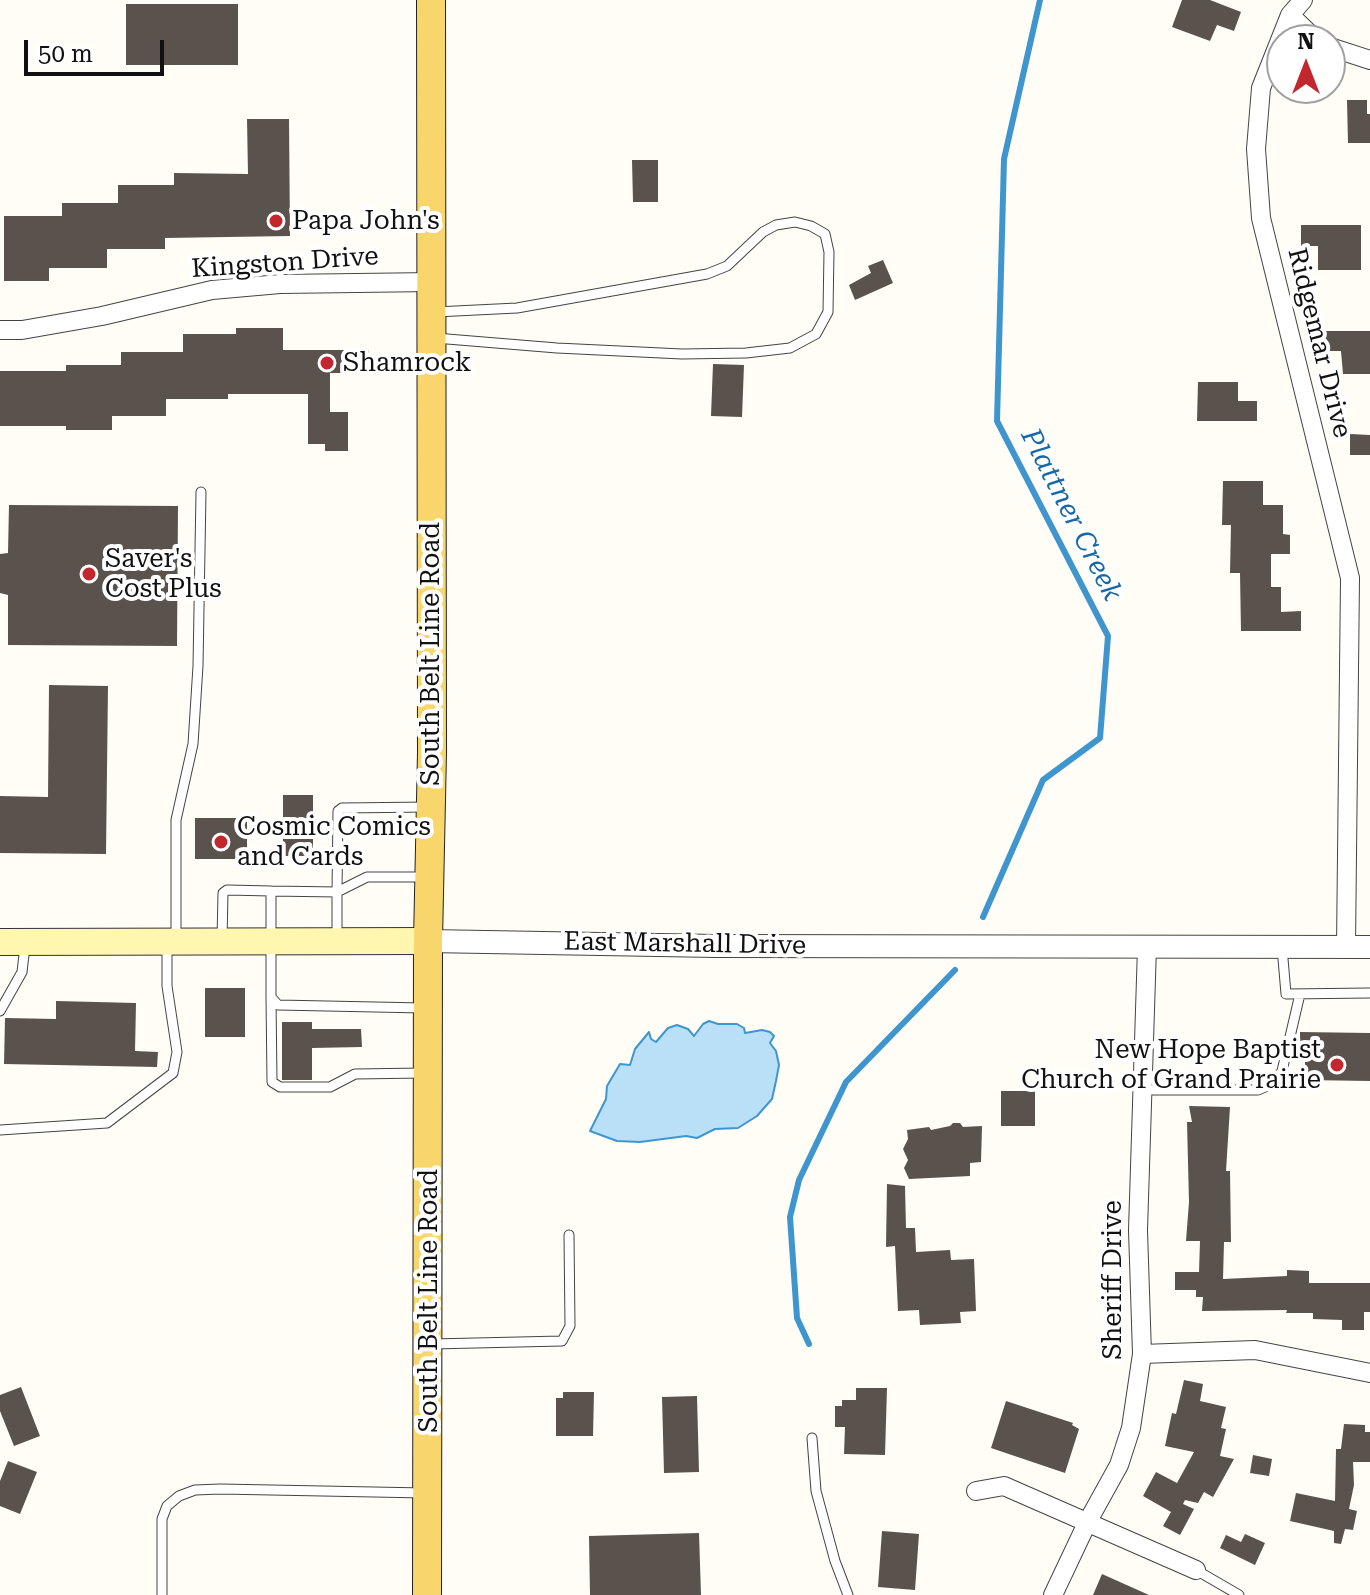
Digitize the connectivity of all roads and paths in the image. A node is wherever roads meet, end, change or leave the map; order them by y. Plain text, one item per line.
1 (431, 0) edge
2 (1303, 0) edge
3 (1290, 15) junction
4 (1299, 24) edge
5 (1346, 52) edge
6 (1370, 60) edge
7 (433, 282) junction
8 (432, 325) junction
9 (0, 330) edge
10 (201, 492) dead end
11 (431, 807) junction
12 (430, 877) junction
13 (271, 891) junction
14 (337, 892) junction
15 (428, 941) junction
16 (13, 942) edge
17 (172, 943) junction
18 (222, 943) junction
19 (270, 943) junction
20 (337, 943) junction
21 (1147, 947) junction
22 (1282, 947) junction
23 (1346, 947) junction
24 (1370, 947) edge
25 (1370, 993) edge
26 (1300, 994) junction
27 (271, 997) junction
28 (429, 1008) junction
29 (0, 1011) edge
30 (430, 1073) junction
31 (1143, 1090) junction
32 (0, 1130) edge
33 (569, 1235) dead end
34 (429, 1344) junction
35 (1142, 1354) junction
36 (1370, 1373) edge
37 (812, 1438) dead end
38 (976, 1491) dead end
39 (428, 1493) junction
40 (1088, 1521) junction
41 (1196, 1570) joint
42 (162, 1595) edge
43 (427, 1595) edge
44 (848, 1595) edge
45 (1053, 1595) edge
46 (1239, 1595) edge

1 - 7 main road, South Belt Line Road
2 - 3 street, Ridgemar Drive
3 - 4 street
3 - 23 street, Ridgemar Drive
5 - 6 street
7 - 8 main road, South Belt Line Road
7 - 9 street, Kingston Drive
8 - 8 lane
8 - 11 main road, South Belt Line Road
10 - 17 lane
11 - 12 main road, South Belt Line Road
11 - 14 lane
12 - 14 lane
12 - 15 main road, South Belt Line Road
13 - 14 lane
13 - 18 lane
13 - 19 lane
14 - 20 lane
15 - 20 main road, East Marshall Drive
15 - 21 street, East Marshall Drive
15 - 28 main road, South Belt Line Road
16 - 17 main road, East Marshall Drive
16 - 29 lane
17 - 18 main road, East Marshall Drive
17 - 32 lane
18 - 19 main road, East Marshall Drive
19 - 20 main road, East Marshall Drive
19 - 27 lane
21 - 22 street, East Marshall Drive
21 - 31 street, Sheriff Drive
22 - 23 street, East Marshall Drive
22 - 26 lane
23 - 24 street, East Marshall Drive
25 - 26 lane
26 - 31 lane
27 - 28 lane
27 - 30 lane
28 - 30 main road, South Belt Line Road
30 - 34 main road, South Belt Line Road
31 - 35 street, Sheriff Drive
33 - 34 lane
34 - 39 main road, South Belt Line Road
35 - 36 street
35 - 40 street, Sheriff Drive
37 - 44 lane
38 - 40 street
39 - 42 lane
39 - 43 main road, South Belt Line Road
40 - 41 street
40 - 45 street, Sheriff Drive
41 - 46 lane

